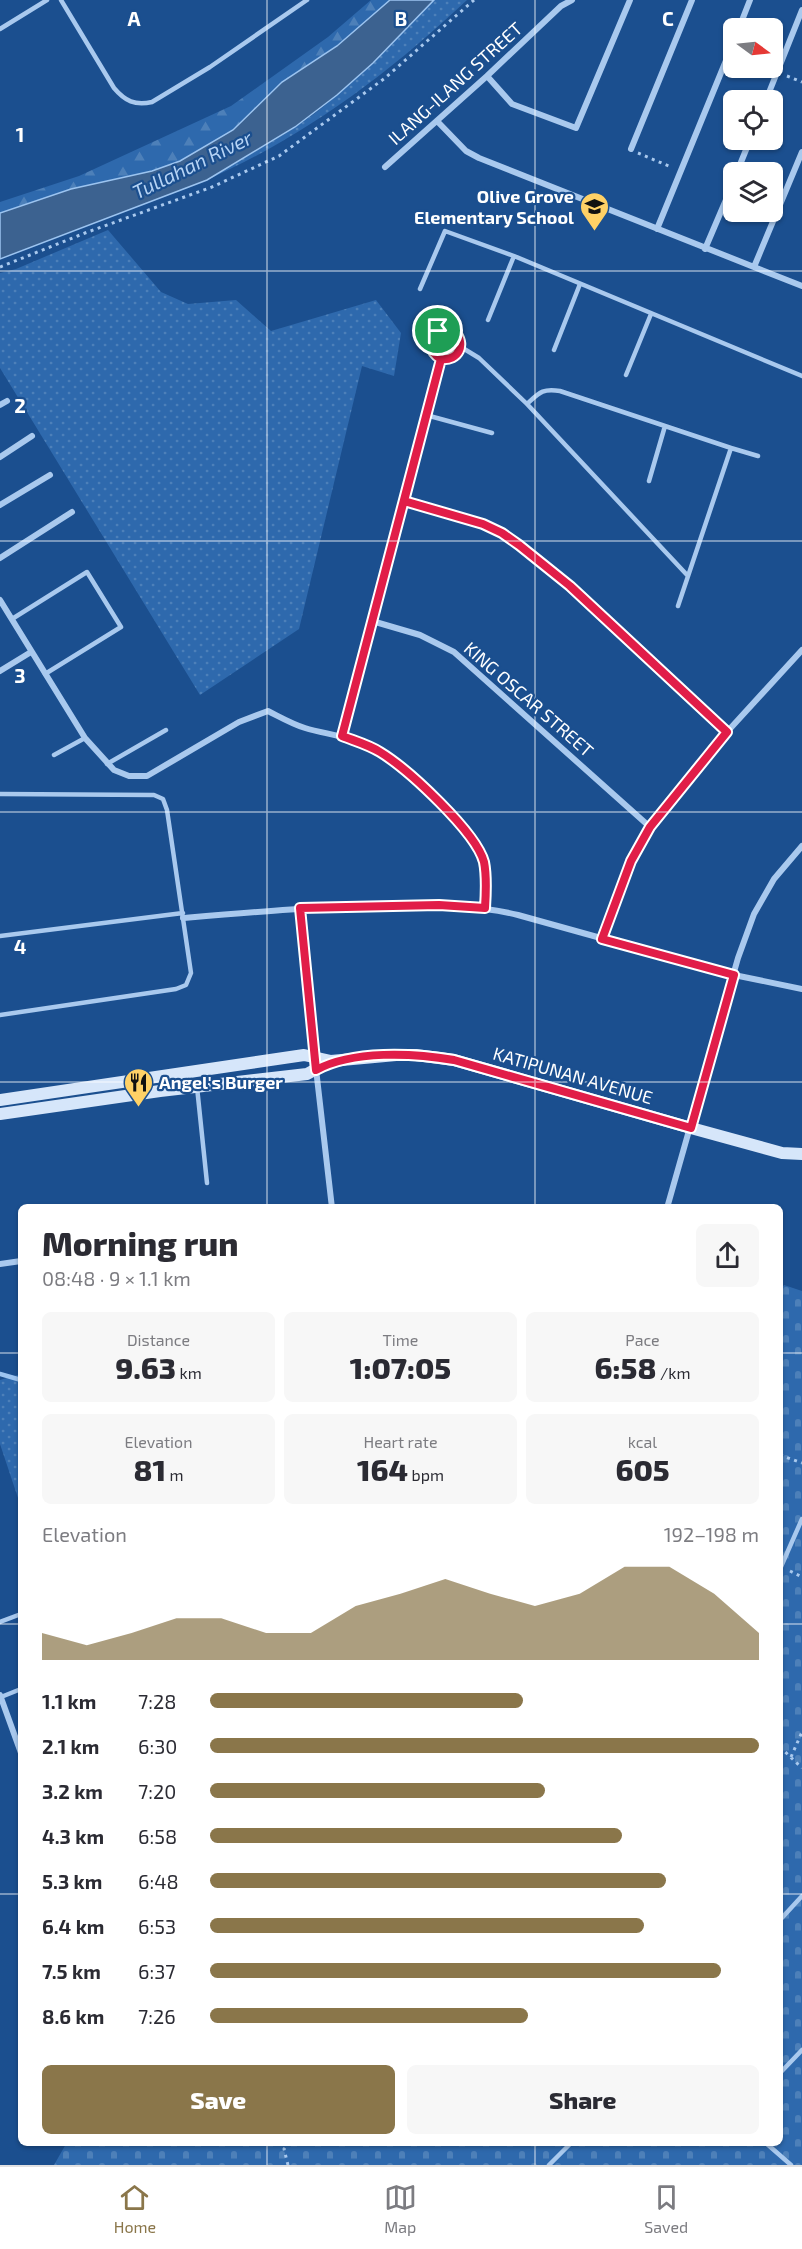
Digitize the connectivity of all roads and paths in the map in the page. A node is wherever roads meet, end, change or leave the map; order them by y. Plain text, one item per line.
1 (47, 0) edge
2 (62, 0) edge
3 (307, 0) edge
4 (474, 0) edge
5 (572, 0) edge
6 (630, 0) edge
7 (692, 0) edge
8 (750, 0) edge
9 (802, 10) edge
10 (743, 18) edge
11 (0, 29) edge
12 (783, 57) edge
13 (723, 68) edge
14 (783, 74) edge
15 (487, 76) junction
16 (802, 82) edge
17 (437, 121) junction
18 (631, 149) joint
19 (802, 152) edge
20 (385, 166) dead end
21 (681, 171) junction
22 (723, 207) edge
23 (657, 229) junction
24 (705, 249) junction
25 (514, 256) junction
26 (0, 267) edge
27 (753, 267) junction
28 (580, 284) junction
29 (802, 286) edge
30 (420, 289) dead end
31 (651, 314) junction
32 (488, 320) dead end
33 (461, 347) junction
34 (554, 350) dead end
35 (441, 359) junction
36 (438, 370) joint
37 (626, 375) dead end
38 (802, 376) edge
39 (7, 401) dead end
40 (527, 404) junction
41 (0, 405) edge
42 (426, 415) junction
43 (666, 426) junction
44 (492, 433) dead end
45 (32, 436) dead end
46 (731, 448) junction
47 (758, 456) dead end
48 (0, 457) edge
49 (50, 475) dead end
50 (649, 481) dead end
51 (404, 501) junction
52 (0, 506) edge
53 (72, 512) dead end
54 (0, 558) edge
55 (688, 576) junction
56 (0, 600) edge
57 (678, 606) dead end
58 (7, 612) junction
59 (0, 616) edge
60 (12, 619) junction
61 (372, 621) junction
62 (802, 650) edge
63 (31, 652) junction
64 (0, 671) edge
65 (45, 674) junction
66 (166, 730) dead end
67 (727, 732) junction
68 (342, 736) junction
69 (85, 738) junction
70 (54, 755) dead end
71 (107, 764) junction
72 (0, 794) edge
73 (650, 827) junction
74 (802, 846) edge
75 (300, 908) junction
76 (485, 908) junction
77 (183, 915) junction
78 (0, 936) edge
79 (602, 939) junction
80 (734, 975) junction
81 (802, 989) edge
82 (0, 1015) edge
83 (315, 1064) junction
84 (197, 1087) junction
85 (0, 1100) edge
86 (0, 1114) edge
87 (691, 1128) junction
88 (802, 1154) edge
89 (207, 1183) dead end
90 (332, 1204) edge
91 (668, 1204) edge
92 (18, 1261) edge
93 (0, 1264) edge
94 (783, 1456) edge
95 (802, 1462) edge
96 (802, 1519) edge
97 (783, 1562) edge
98 (18, 1615) edge
99 (0, 1622) edge
100 (18, 1690) edge
101 (0, 1696) edge
102 (802, 1732) edge
103 (18, 1745) edge
104 (783, 1750) edge
105 (791, 1757) junction
106 (801, 1765) edge
107 (802, 1896) edge
108 (783, 1917) edge
109 (802, 2050) edge
110 (783, 2070) edge
111 (286, 2146) edge
112 (568, 2146) edge
113 (769, 2146) edge
114 (288, 2165) edge
115 (549, 2165) edge
116 (791, 2165) edge

1 - 11 lane
2 - 3 lane
4 - 26 path
5 - 15 street, ILANG-ILANG STREET
6 - 15 street
7 - 18 street
8 - 10 street
9 - 12 street
13 - 21 street
14 - 16 path
15 - 17 street, ILANG-ILANG STREET
17 - 20 street, ILANG-ILANG STREET
17 - 23 street
18 - 21 path
19 - 27 street
21 - 23 street
22 - 24 street
23 - 24 street
24 - 27 street
25 - 28 lane
25 - 30 lane
25 - 32 lane
27 - 29 street
28 - 31 lane
28 - 34 lane
31 - 37 lane
31 - 38 lane
33 - 35 lane
33 - 35 lane
33 - 40 lane
35 - 36 lane
36 - 42 street
39 - 41 street
40 - 43 lane
40 - 55 lane
42 - 44 lane
42 - 51 street
43 - 46 lane
43 - 50 lane
45 - 48 street
46 - 47 lane
46 - 55 lane
49 - 52 street
51 - 61 street
51 - 67 street
53 - 54 street
55 - 57 lane
56 - 58 street
58 - 59 street
58 - 60 street
60 - 63 street
60 - 65 lane
61 - 68 street
61 - 73 street, KING OSCAR STREET
62 - 67 street
63 - 64 street
63 - 65 street
65 - 69 street
66 - 71 lane
67 - 73 street
68 - 71 street
68 - 76 street
69 - 70 lane
69 - 71 street
72 - 77 lane
73 - 79 street
74 - 80 street
75 - 76 street
75 - 77 street
75 - 83 street
76 - 79 street
77 - 78 lane
77 - 82 lane
79 - 80 street
80 - 81 street
80 - 87 street
83 - 84 main road, KATIPUNAN AVENUE
83 - 85 main road, KATIPUNAN AVENUE
83 - 87 main road, KATIPUNAN AVENUE
83 - 90 street
84 - 86 main road, KATIPUNAN AVENUE
84 - 89 lane
87 - 88 main road, KATIPUNAN AVENUE
87 - 91 street
92 - 93 street
94 - 95 path
96 - 97 lane
98 - 99 lane
100 - 101 lane
101 - 103 street
102 - 105 path
104 - 105 path
105 - 106 path
107 - 108 lane
109 - 110 lane
111 - 114 path
112 - 115 lane
113 - 116 lane

